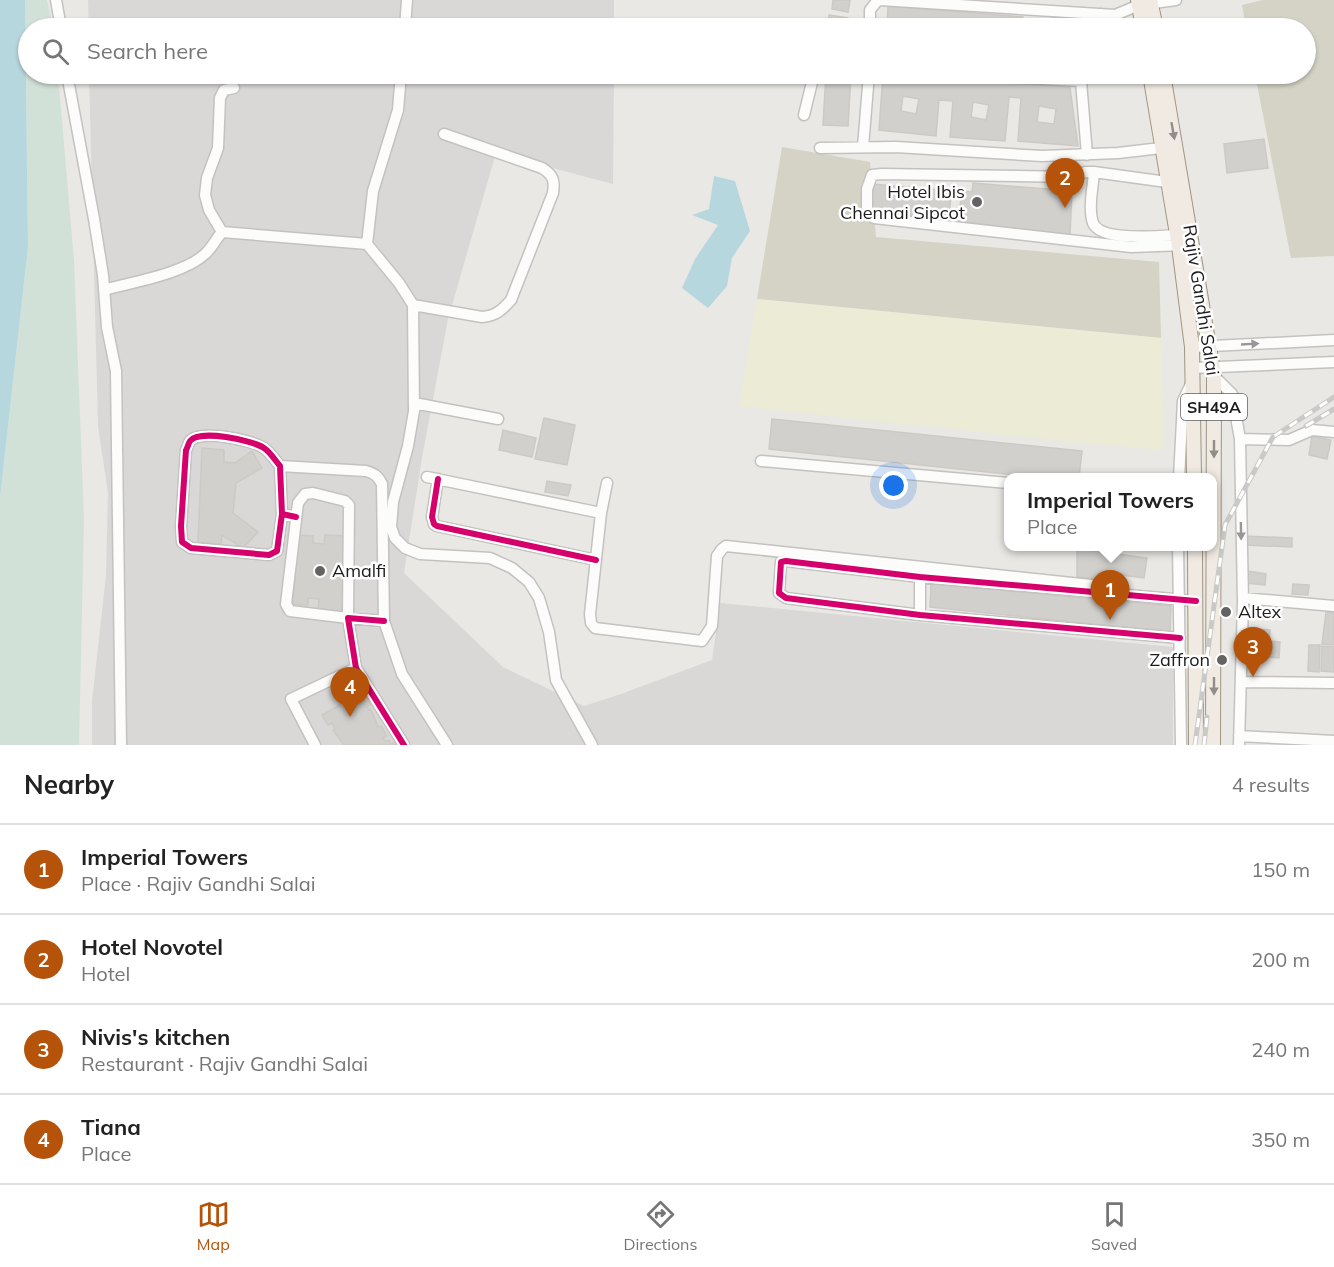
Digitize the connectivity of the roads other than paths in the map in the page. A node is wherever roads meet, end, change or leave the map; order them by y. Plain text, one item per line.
1 (56, 0) edge
2 (407, 0) edge
3 (1176, 0) edge
4 (877, 1) edge
5 (1145, 2) edge
6 (1101, 14) junction
7 (59, 18) edge
8 (406, 18) edge
9 (870, 18) edge
10 (1100, 18) edge
11 (1144, 18) edge
12 (1152, 18) edge
13 (70, 84) edge
14 (400, 84) edge
15 (812, 84) edge
16 (868, 84) edge
17 (1083, 84) edge
18 (1151, 84) edge
19 (1164, 84) edge
20 (234, 88) dead end
21 (804, 115) dead end
22 (444, 134) dead end
23 (863, 147) junction
24 (820, 148) dead end
25 (1161, 148) junction
26 (1088, 155) junction
27 (1094, 172) junction
28 (1167, 182) junction
29 (222, 232) junction
30 (1183, 241) junction
31 (367, 244) junction
32 (104, 290) junction
33 (413, 305) junction
34 (1334, 340) edge
35 (1210, 346) junction
36 (1192, 347) junction
37 (1334, 362) edge
38 (1214, 371) junction
39 (1193, 374) junction
40 (414, 403) junction
41 (498, 419) dead end
42 (1334, 432) edge
43 (1240, 439) junction
44 (761, 461) dead end
45 (280, 466) junction
46 (1179, 473) edge
47 (1194, 473) edge
48 (1214, 473) edge
49 (607, 483) dead end
50 (1004, 483) edge
51 (601, 513) junction
52 (282, 514) junction
53 (296, 517) junction
54 (1178, 551) edge
55 (1195, 551) edge
56 (1214, 551) edge
57 (596, 560) junction
58 (920, 577) junction
59 (1178, 598) junction
60 (1196, 598) junction
61 (1243, 598) junction
62 (1334, 606) edge
63 (920, 615) junction
64 (348, 618) junction
65 (384, 621) junction
66 (1180, 638) junction
67 (356, 668) junction
68 (1241, 682) junction
69 (1334, 683) edge
70 (1239, 740) edge
71 (1334, 741) edge
72 (121, 745) edge
73 (315, 745) edge
74 (404, 745) edge
75 (447, 745) edge
76 (592, 745) edge
77 (1181, 745) edge
78 (1196, 745) edge
79 (1213, 745) edge

1 - 7 street
2 - 8 street
3 - 5 street
4 - 6 street
4 - 9 street
5 - 6 street
5 - 11 main road
5 - 12 main road
6 - 10 street
13 - 32 street
14 - 31 street
15 - 21 street
16 - 23 street
17 - 26 street
18 - 25 main road, Rajiv Gandhi Salai / SH49A
19 -> 30 main road, Rajiv Gandhi Salai / SH49A
20 - 29 street
22 - 33 street
23 - 24 street
23 - 26 street
25 - 26 street
25 - 28 main road, Rajiv Gandhi Salai / SH49A
27 - 28 street
27 - 30 street
27 - 30 street
28 - 30 main road, Rajiv Gandhi Salai / SH49A
29 - 31 street
29 - 32 street
30 - 35 main road, Rajiv Gandhi Salai / SH49A
30 - 36 main road, Rajiv Gandhi Salai / SH49A
31 - 33 street
32 - 72 street
33 - 40 street
35 -> 34 street
35 - 36 street
35 - 38 main road, Rajiv Gandhi Salai / SH49A
36 - 39 main road, Rajiv Gandhi Salai / SH49A
37 - 38 street
38 - 39 street
38 - 43 street
38 -> 48 main road, Rajiv Gandhi Salai / SH49A
39 - 46 street
39 - 47 main road, Rajiv Gandhi Salai / SH49A
40 - 41 street
40 - 76 street
42 - 43 street
43 -> 61 street
44 - 50 street
45 - 52 street
45 - 52 street
45 - 65 street
49 - 51 street
51 - 57 street
51 - 57 street
52 - 53 street
53 - 64 street
53 - 64 street
54 - 59 street
55 - 60 main road
56 -> 79 main road, Rajiv Gandhi Salai / SH49A
57 - 59 street
58 - 59 street
58 - 63 street
58 - 63 street
59 - 60 street
59 - 66 street
60 - 78 main road
61 - 62 street
61 - 68 street
63 - 66 street
64 - 65 street
64 - 67 street
65 - 75 street
66 - 77 street
67 - 73 street
67 - 74 street
68 - 69 street
68 - 70 street
70 - 71 street

